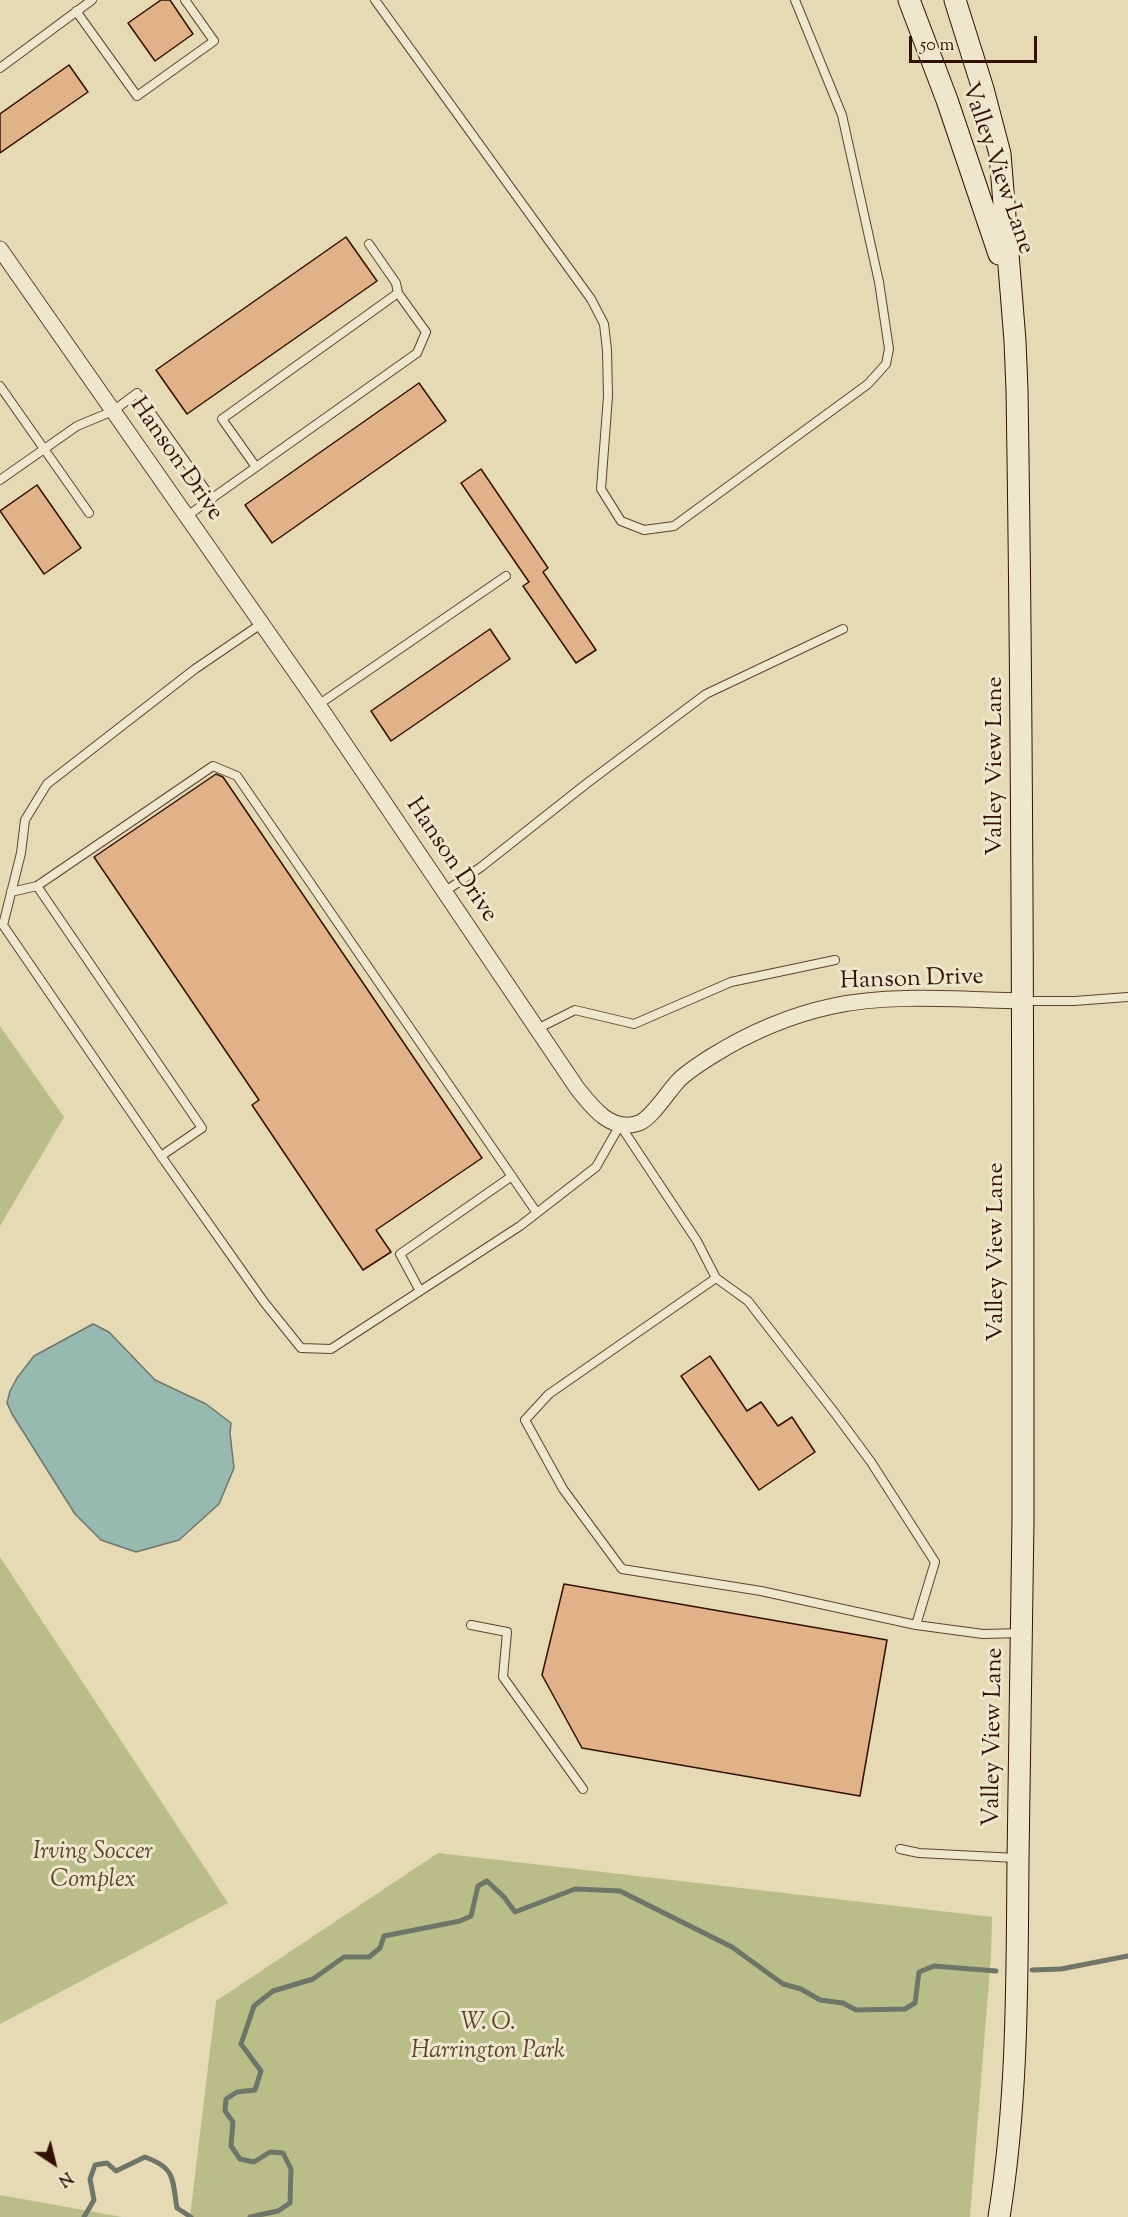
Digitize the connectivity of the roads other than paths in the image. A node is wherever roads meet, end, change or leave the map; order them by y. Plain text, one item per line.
1 (92, 0) edge
2 (185, 0) edge
3 (375, 0) edge
4 (795, 0) edge
5 (909, 0) edge
6 (955, 0) edge
7 (76, 11) junction
8 (0, 68) edge
9 (369, 244) dead end
10 (0, 249) edge
11 (1010, 286) junction
12 (398, 293) junction
13 (0, 386) edge
14 (113, 411) junction
15 (44, 450) junction
16 (256, 467) junction
17 (0, 480) edge
18 (212, 499) junction
19 (90, 513) dead end
20 (187, 516) junction
21 (506, 576) dead end
22 (261, 624) junction
23 (843, 629) dead end
24 (318, 705) junction
25 (36, 886) junction
26 (11, 892) junction
27 (444, 892) junction
28 (835, 960) dead end
29 (1128, 997) edge
30 (1024, 1001) junction
31 (537, 1029) junction
32 (620, 1125) junction
33 (161, 1156) junction
34 (512, 1176) junction
35 (537, 1213) junction
36 (716, 1278) junction
37 (420, 1291) junction
38 (471, 1625) dead end
39 (916, 1625) junction
40 (1022, 1633) junction
41 (583, 1789) dead end
42 (900, 1849) dead end
43 (1018, 1858) junction
44 (999, 2217) edge

1 - 7 lane
2 - 7 lane
3 - 4 lane
5 - 11 main road, Valley View Lane
6 - 11 main road, Valley View Lane
7 - 8 lane
9 - 12 lane
10 - 14 street, Hanson Drive
11 - 30 main road, Valley View Lane
12 - 16 lane
12 - 16 lane
13 - 15 lane
14 - 15 lane
14 - 18 lane
14 - 20 street, Hanson Drive
15 - 17 lane
15 - 19 lane
16 - 18 lane
18 - 20 lane
20 - 22 street, Hanson Drive
21 - 24 lane
22 - 24 street, Hanson Drive
22 - 26 lane
23 - 27 lane
24 - 27 street, Hanson Drive
25 - 26 lane
25 - 33 lane
25 - 34 lane
26 - 33 lane
27 - 31 street, Hanson Drive
28 - 31 lane
29 - 30 lane
30 - 32 street, Hanson Drive
30 - 40 main road, Valley View Lane
31 - 32 street, Hanson Drive
32 - 35 lane
32 - 36 lane
33 - 37 lane
34 - 35 lane
34 - 37 lane
35 - 37 lane
36 - 39 lane
36 - 39 lane
38 - 41 lane
39 - 40 lane
40 - 43 main road, Valley View Lane
42 - 43 lane
43 - 44 main road, Valley View Lane

